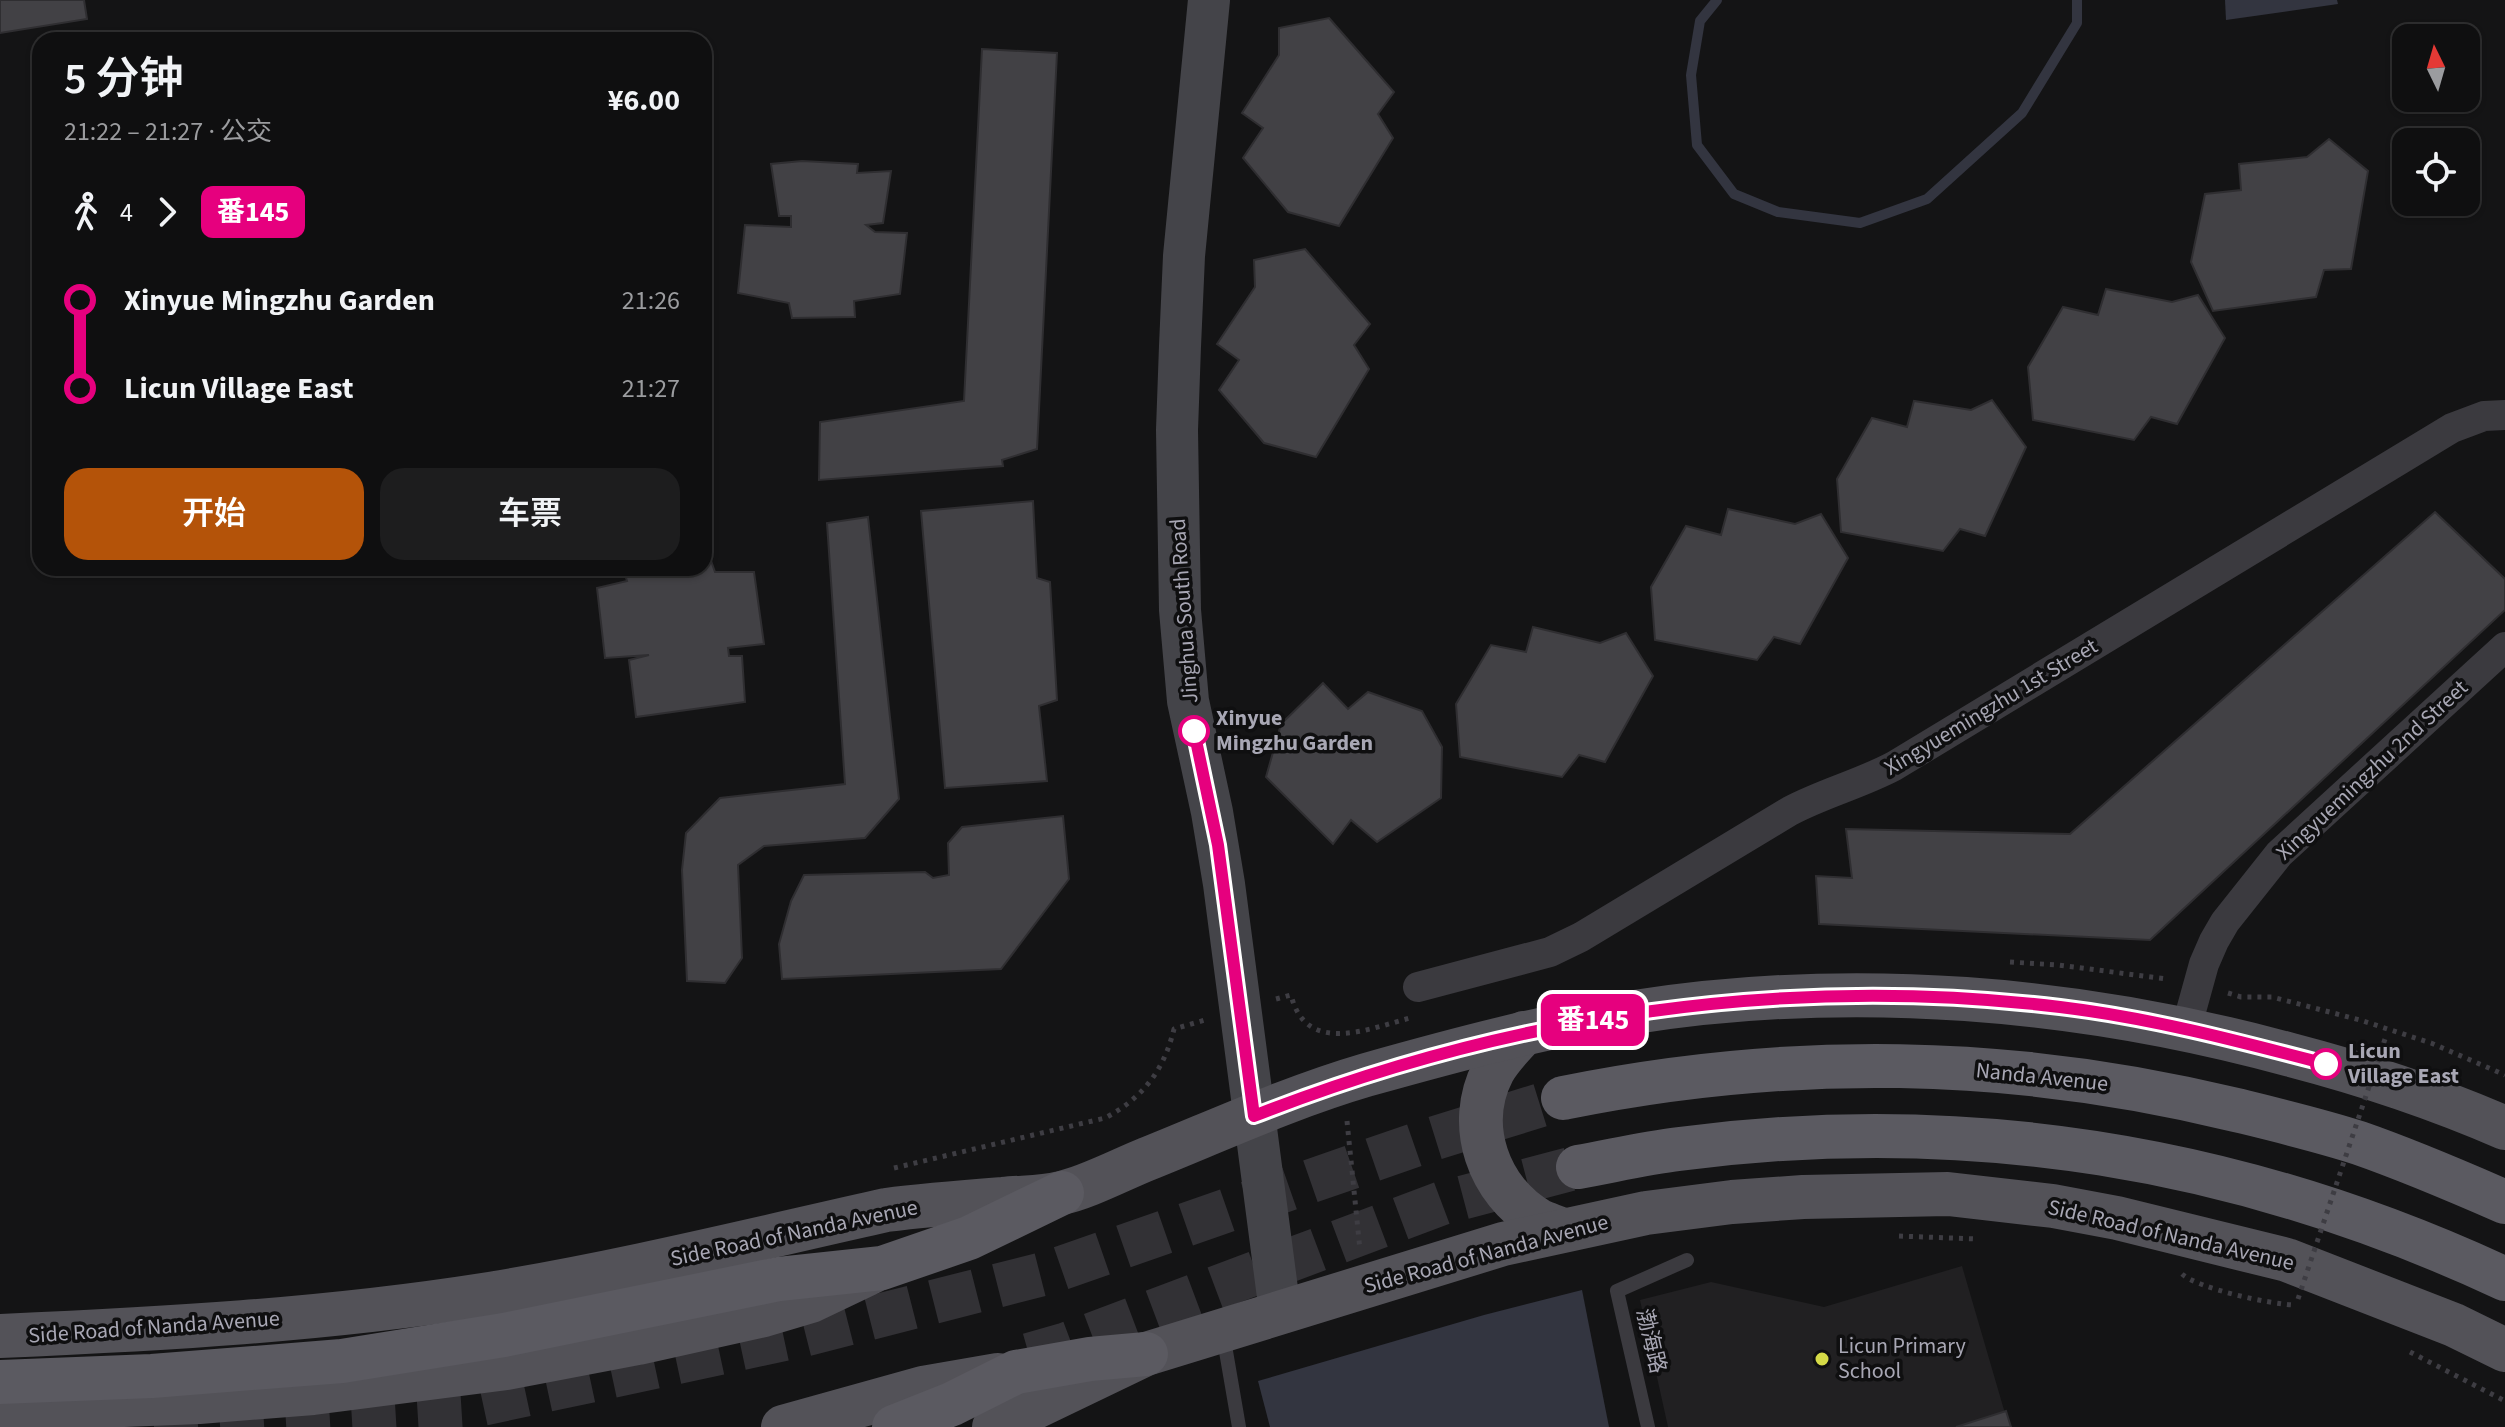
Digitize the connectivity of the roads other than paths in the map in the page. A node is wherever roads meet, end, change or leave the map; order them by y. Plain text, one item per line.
1 (1209, 0) edge
2 (2505, 415) edge
3 (2505, 647) edge
4 (1418, 987) dead end
5 (2186, 1029) junction
6 (1524, 1033) junction
7 (1563, 1098) tunnel mouth
8 (1254, 1116) junction
9 (2505, 1128) edge
10 (1578, 1167) tunnel mouth
11 (1062, 1193) junction
12 (2505, 1202) edge
13 (1563, 1230) junction
14 (1687, 1260) dead end
15 (882, 1268) junction
16 (2505, 1279) edge
17 (1280, 1312) junction
18 (1222, 1330) junction
19 (0, 1336) edge
20 (2505, 1350) edge
21 (1146, 1354) junction
22 (1016, 1372) junction
23 (0, 1382) edge
24 (0, 1410) edge
25 (783, 1427) edge
26 (894, 1427) edge
27 (994, 1427) edge
28 (1239, 1427) edge
29 (1648, 1427) edge

1 - 8 main road, Jinghua South Road
2 - 4 street, Xingyuemingzhu 1st Street
3 - 5 street, Xingyuemingzhu 2nd Street
5 - 6 main road, Side Road of Nanda Avenue
5 - 9 main road, Side Road of Nanda Avenue
6 - 8 main road, Side Road of Nanda Avenue
6 - 13 main road
7 - 12 highway, Nanda Avenue
8 - 11 main road, Side Road of Nanda Avenue
8 - 17 main road, Jinghua South Road
10 - 16 highway
11 - 15 highway
11 - 19 main road, Side Road of Nanda Avenue
13 - 17 main road, Side Road of Nanda Avenue
13 - 20 main road, Side Road of Nanda Avenue
14 - 29 lane, 渤海路
15 - 23 highway
15 - 24 main road
17 - 18 main road, Side Road of Nanda Avenue
18 - 21 main road, Side Road of Nanda Avenue
18 - 28 lane
21 - 22 highway
21 - 27 main road, Side Road of Nanda Avenue
22 - 25 main road
22 - 26 highway

